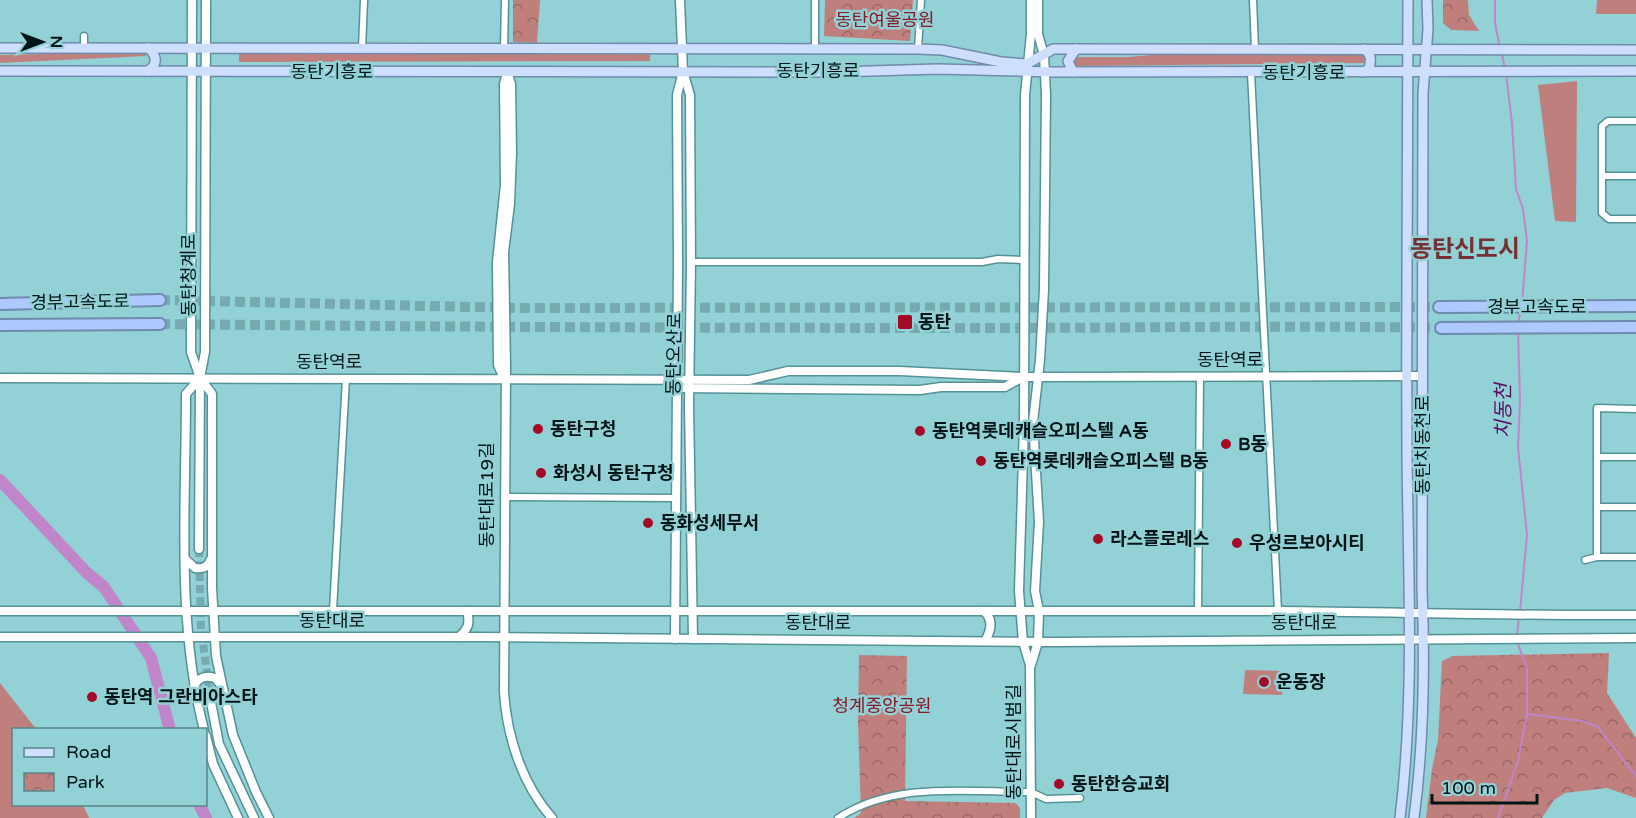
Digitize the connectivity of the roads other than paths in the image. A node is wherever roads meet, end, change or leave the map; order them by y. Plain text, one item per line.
1 (192, 0) edge
2 (206, 0) edge
3 (364, 0) edge
4 (505, 0) edge
5 (680, 0) edge
6 (815, 0) edge
7 (921, 0) edge
8 (1031, 0) edge
9 (1038, 0) edge
10 (1253, 0) edge
11 (1408, 0) edge
12 (1427, 0) edge
13 (84, 36) dead end
14 (0, 48) edge
15 (84, 48) junction
16 (149, 48) junction
17 (815, 48) junction
18 (191, 49) junction
19 (206, 49) junction
20 (362, 49) junction
21 (682, 49) junction
22 (918, 49) junction
23 (1076, 49) junction
24 (1255, 49) junction
25 (1364, 49) junction
26 (1408, 49) junction
27 (1426, 49) junction
28 (504, 50) junction
29 (1636, 50) edge
30 (1044, 55) junction
31 (1027, 68) junction
32 (0, 71) edge
33 (148, 71) junction
34 (191, 71) junction
35 (206, 71) junction
36 (683, 71) junction
37 (1636, 71) edge
38 (507, 72) junction
39 (1045, 72) junction
40 (1073, 72) junction
41 (1363, 72) junction
42 (1408, 72) junction
43 (1424, 72) junction
44 (1251, 73) junction
45 (1636, 121) edge
46 (1602, 176) junction
47 (1636, 176) edge
48 (1636, 219) edge
49 (1024, 260) junction
50 (692, 262) junction
51 (160, 300) tunnel mouth
52 (0, 304) edge
53 (1636, 306) edge
54 (1439, 307) tunnel mouth
55 (160, 324) tunnel mouth
56 (0, 325) edge
57 (1636, 327) edge
58 (1441, 328) tunnel mouth
59 (965, 374) junction
60 (1266, 376) junction
61 (1407, 376) junction
62 (1423, 376) junction
63 (1023, 377) junction
64 (1038, 377) junction
65 (1200, 377) junction
66 (0, 378) edge
67 (200, 378) junction
68 (346, 378) junction
69 (504, 379) junction
70 (676, 384) junction
71 (690, 384) junction
72 (965, 387) junction
73 (1636, 409) edge
74 (1028, 423) junction
75 (1597, 457) junction
76 (1636, 457) edge
77 (504, 497) junction
78 (676, 498) junction
79 (1597, 507) junction
80 (1636, 507) edge
81 (199, 549) tunnel mouth
82 (212, 556) junction
83 (1597, 557) junction
84 (1636, 557) edge
85 (185, 559) junction
86 (1585, 560) dead end
87 (675, 572) junction
88 (692, 573) junction
89 (186, 610) junction
90 (213, 610) junction
91 (333, 610) junction
92 (692, 610) junction
93 (0, 611) edge
94 (467, 611) junction
95 (503, 611) junction
96 (675, 611) junction
97 (984, 611) junction
98 (1020, 611) junction
99 (1039, 611) junction
100 (1198, 611) junction
101 (1278, 611) junction
102 (1409, 613) junction
103 (1423, 614) junction
104 (1636, 615) edge
105 (0, 637) edge
106 (459, 637) junction
107 (503, 637) junction
108 (189, 638) junction
109 (215, 638) junction
110 (1636, 638) edge
111 (675, 639) junction
112 (693, 639) junction
113 (1424, 639) junction
114 (1410, 640) junction
115 (985, 641) junction
116 (1023, 642) junction
117 (1038, 642) junction
118 (1030, 665) junction
119 (194, 686) junction
120 (222, 687) junction
121 (210, 697) tunnel mouth
122 (204, 728) edge
123 (207, 740) edge
124 (1031, 792) junction
125 (1080, 798) dead end
126 (238, 818) edge
127 (254, 818) edge
128 (269, 818) edge
129 (552, 818) edge
130 (838, 818) edge
131 (1031, 818) edge
132 (1400, 818) edge
133 (1414, 818) edge

1 - 18 street
2 - 19 street, 동탄청계로
3 - 20 street
4 - 28 street
5 - 21 street, 동탄오산로
6 - 17 street
7 - 22 street
8 - 31 street
9 - 30 street
10 - 24 street
11 - 26 main road, 동탄치동천로
12 - 27 main road, 동탄치동천로
13 - 15 street
14 - 15 main road, 동탄기흥로
15 - 16 main road, 동탄기흥로
16 - 18 main road, 동탄기흥로
16 - 33 main road
17 - 21 main road, 동탄기흥로
17 - 22 main road, 동탄기흥로
18 - 19 main road, 동탄기흥로
18 - 34 street
19 - 20 main road, 동탄기흥로
19 - 35 street, 동탄청계로
20 - 28 main road, 동탄기흥로
21 - 28 main road, 동탄기흥로
21 - 36 street, 동탄오산로
22 - 31 main road, 동탄기흥로
23 - 24 main road, 동탄기흥로
23 - 30 main road, 동탄기흥로
23 - 40 main road
24 - 25 main road, 동탄기흥로
25 - 26 main road, 동탄기흥로
25 - 41 main road
26 - 27 main road, 동탄기흥로
26 - 42 main road, 동탄치동천로
27 - 29 main road, 동탄기흥로
27 - 43 main road, 동탄치동천로
30 - 31 main road, 동탄기흥로
30 - 39 street
31 - 36 main road, 동탄기흥로
31 - 39 main road, 동탄기흥로
31 - 49 street
32 - 33 main road, 동탄기흥로
33 - 34 main road, 동탄기흥로
34 - 35 main road, 동탄기흥로
34 - 67 street
35 - 38 main road, 동탄기흥로
35 - 67 street, 동탄청계로
36 - 38 main road, 동탄기흥로
36 - 50 street, 동탄오산로
36 - 70 street, 동탄오산로
37 - 43 main road, 동탄기흥로
38 - 69 street, 동탄대로19길
39 - 40 main road, 동탄기흥로
39 - 64 street
40 - 44 main road, 동탄기흥로
41 - 42 main road, 동탄기흥로
41 - 44 main road, 동탄기흥로
42 - 43 main road, 동탄기흥로
42 - 61 main road, 동탄치동천로
43 - 62 main road, 동탄치동천로
44 - 60 street
45 - 46 street
46 - 47 street
46 - 48 street
49 - 50 street
49 - 63 street
50 - 71 street, 동탄오산로
51 - 52 highway, 경부고속도로
53 - 54 highway, 경부고속도로
55 - 56 highway, 경부고속도로
57 - 58 highway, 경부고속도로
59 - 63 street, 동탄역로
59 - 71 street, 동탄역로
59 - 72 street
60 - 61 street, 동탄역로
60 - 65 street, 동탄역로
60 - 101 street
61 - 62 street, 동탄역로
61 - 102 main road, 동탄치동천로
62 - 103 main road, 동탄치동천로
63 - 64 street, 동탄역로
63 - 72 street, 동탄역로
63 - 74 street
64 - 65 street, 동탄역로
64 - 74 street
65 - 100 street
66 - 67 street, 동탄역로
67 - 68 street, 동탄역로
67 - 81 street, 동탄청계로
67 - 82 street
67 - 85 street
68 - 69 street, 동탄역로
68 - 91 street, 동탄대로
69 - 70 street, 동탄역로
69 - 77 street, 동탄대로19길
70 - 71 street, 동탄역로
70 - 78 street, 동탄오산로
71 - 72 street, 동탄역로
71 - 88 street, 동탄오산로
73 - 75 street
74 - 98 street, 동탄대로시범길
74 - 99 street
75 - 76 street
75 - 79 street
77 - 78 street
77 - 95 street, 동탄대로19길
78 - 87 street, 동탄오산로
79 - 80 street
79 - 83 street
82 - 85 street
82 - 90 street
83 - 84 street
83 - 86 street
85 - 89 street
87 - 88 street
87 - 96 street, 동탄오산로
88 - 92 street, 동탄오산로
89 - 90 street, 동탄대로
89 - 93 street, 동탄대로
89 - 108 street
90 - 91 street, 동탄대로
90 - 109 street
91 - 94 street, 동탄대로
92 - 96 street, 동탄대로
92 - 97 street, 동탄대로
92 - 112 street, 동탄오산로
94 - 95 street, 동탄대로
94 - 106 street
95 - 96 street, 동탄대로
95 - 107 street
96 - 111 street, 동탄오산로
97 - 98 street, 동탄대로
97 - 115 street
98 - 99 street, 동탄대로
98 - 116 street, 동탄대로시범길
99 - 100 street, 동탄대로
99 - 117 street
100 - 101 street, 동탄대로
101 - 102 street, 동탄대로
102 - 103 street, 동탄대로
102 - 114 main road, 동탄치동천로
103 - 104 street, 동탄대로
103 - 113 main road, 동탄치동천로
105 - 108 street, 동탄대로
106 - 107 street, 동탄대로
106 - 109 street, 동탄대로
107 - 111 street, 동탄대로
107 - 129 street
108 - 109 street, 동탄대로
108 - 119 street
109 - 120 street
110 - 113 street, 동탄대로
111 - 112 street, 동탄대로
112 - 115 street, 동탄대로
113 - 114 street, 동탄대로
113 - 133 main road, 동탄치동천로
114 - 117 street, 동탄대로
114 - 132 main road, 동탄치동천로
115 - 116 street, 동탄대로
116 - 117 street, 동탄대로
116 - 118 street, 동탄대로시범길
117 - 118 street, 동탄대로시범길
118 - 124 street, 동탄대로시범길
119 - 120 street
119 - 122 street
120 - 128 street
121 - 127 street
123 - 126 street
124 - 125 street
124 - 130 street
124 - 131 street, 동탄대로시범길

